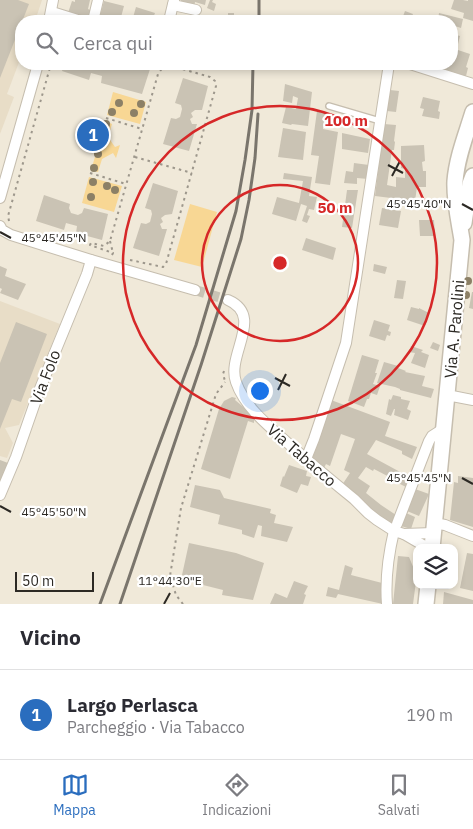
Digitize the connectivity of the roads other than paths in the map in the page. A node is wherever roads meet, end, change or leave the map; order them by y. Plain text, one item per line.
1 (53, 0) edge
2 (98, 0) edge
3 (173, 3) edge
4 (196, 10) dead end
5 (51, 15) edge
6 (94, 15) edge
7 (36, 70) edge
8 (388, 70) edge
9 (429, 70) edge
10 (473, 84) edge
11 (329, 106) dead end
12 (473, 112) edge
13 (380, 121) junction
14 (473, 176) edge
15 (0, 198) edge
16 (5, 225) edge
17 (462, 240) junction
18 (91, 260) junction
19 (195, 290) tunnel mouth
20 (228, 300) tunnel mouth
21 (447, 395) junction
22 (473, 400) edge
23 (443, 429) junction
24 (306, 459) junction
25 (0, 495) edge
26 (399, 530) junction
27 (433, 535) edge
28 (473, 536) edge
29 (422, 544) edge
30 (428, 589) edge
31 (387, 604) edge
32 (426, 604) edge

1 - 5 street
2 - 6 street
3 - 4 street
7 - 15 street
8 - 13 street
9 - 10 street
11 - 13 lane
12 - 17 main road, Via A. Parolini
13 - 24 street
14 - 17 main road
16 - 18 street
17 - 21 main road, Via A. Parolini
18 - 19 street
18 - 25 street, Via Folo
20 - 24 street, Via Tabacco
21 - 22 street
21 - 23 main road, Via A. Parolini
23 - 26 street
23 - 27 main road, Via A. Parolini
24 - 26 street, Via Tabacco
26 - 27 street
26 - 29 street, Via Tabacco
26 - 31 street
27 - 28 street
30 - 32 main road

